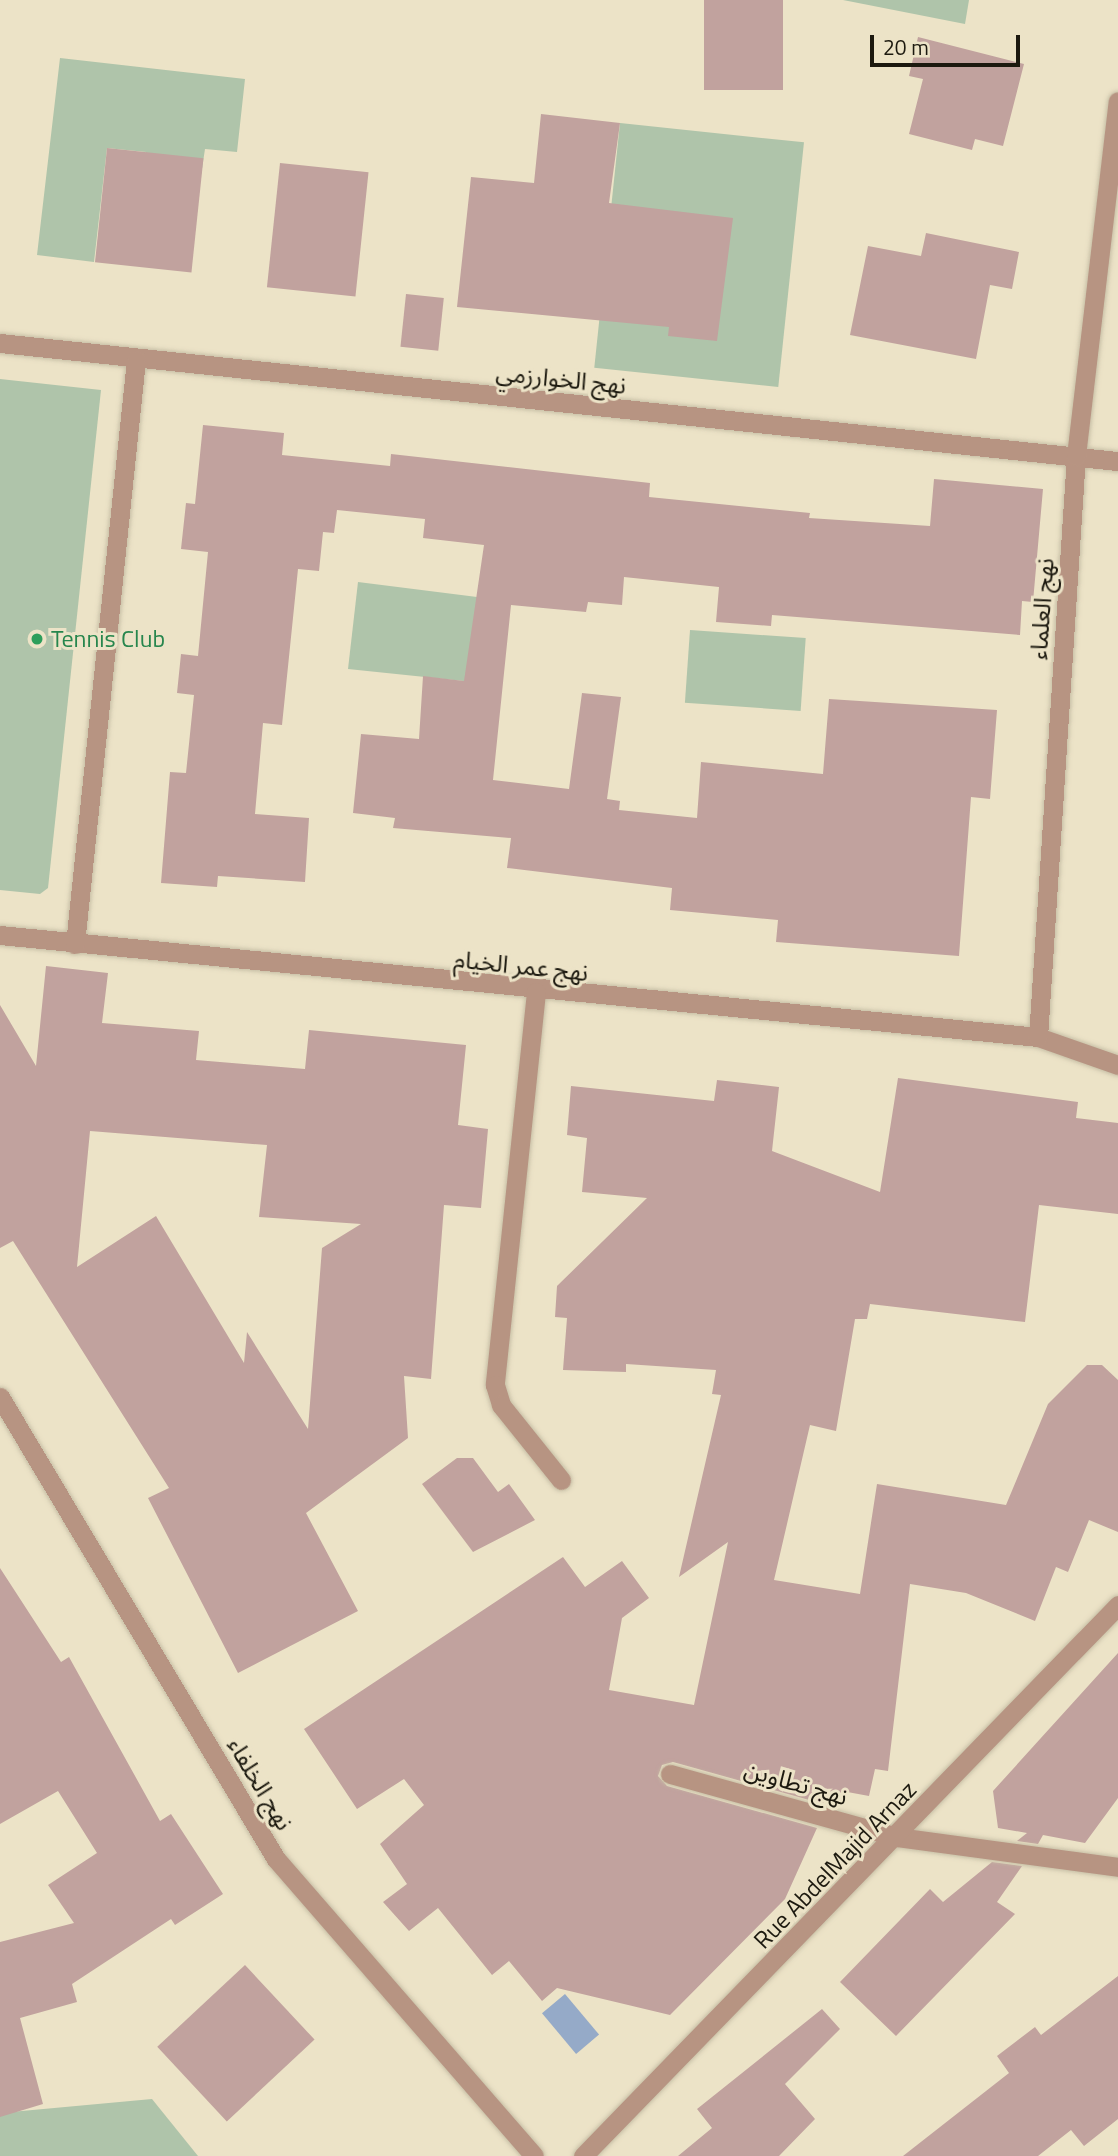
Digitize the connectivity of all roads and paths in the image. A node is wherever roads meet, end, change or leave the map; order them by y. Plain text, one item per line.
1 (1118, 101) edge
2 (0, 344) edge
3 (136, 360) junction
4 (1076, 456) junction
5 (1118, 461) edge
6 (0, 935) edge
7 (75, 944) junction
8 (536, 992) junction
9 (1038, 1037) junction
10 (1118, 1065) edge
11 (0, 1397) edge
12 (561, 1480) dead end
13 (1118, 1605) edge
14 (670, 1774) dead end
15 (897, 1837) junction
16 (1118, 1867) edge
17 (534, 2156) edge
18 (583, 2156) edge

1 - 4 street, نهج العلماء
2 - 3 street, نهج الخوارزمي
3 - 4 street, نهج الخوارزمي
3 - 7 street
4 - 5 street, نهج الخوارزمي
4 - 9 street, نهج العلماء
6 - 7 street, نهج عمر الخيام
7 - 8 street, نهج عمر الخيام
8 - 9 street, نهج عمر الخيام
8 - 12 street
9 - 10 street
11 - 17 street, نهج الخلفاء
13 - 15 street, Rue AbdelMajid Arnaz
14 - 15 street, نهج تطاوين
15 - 16 street, نهج تطاوين
15 - 18 street, Rue AbdelMajid Arnaz

